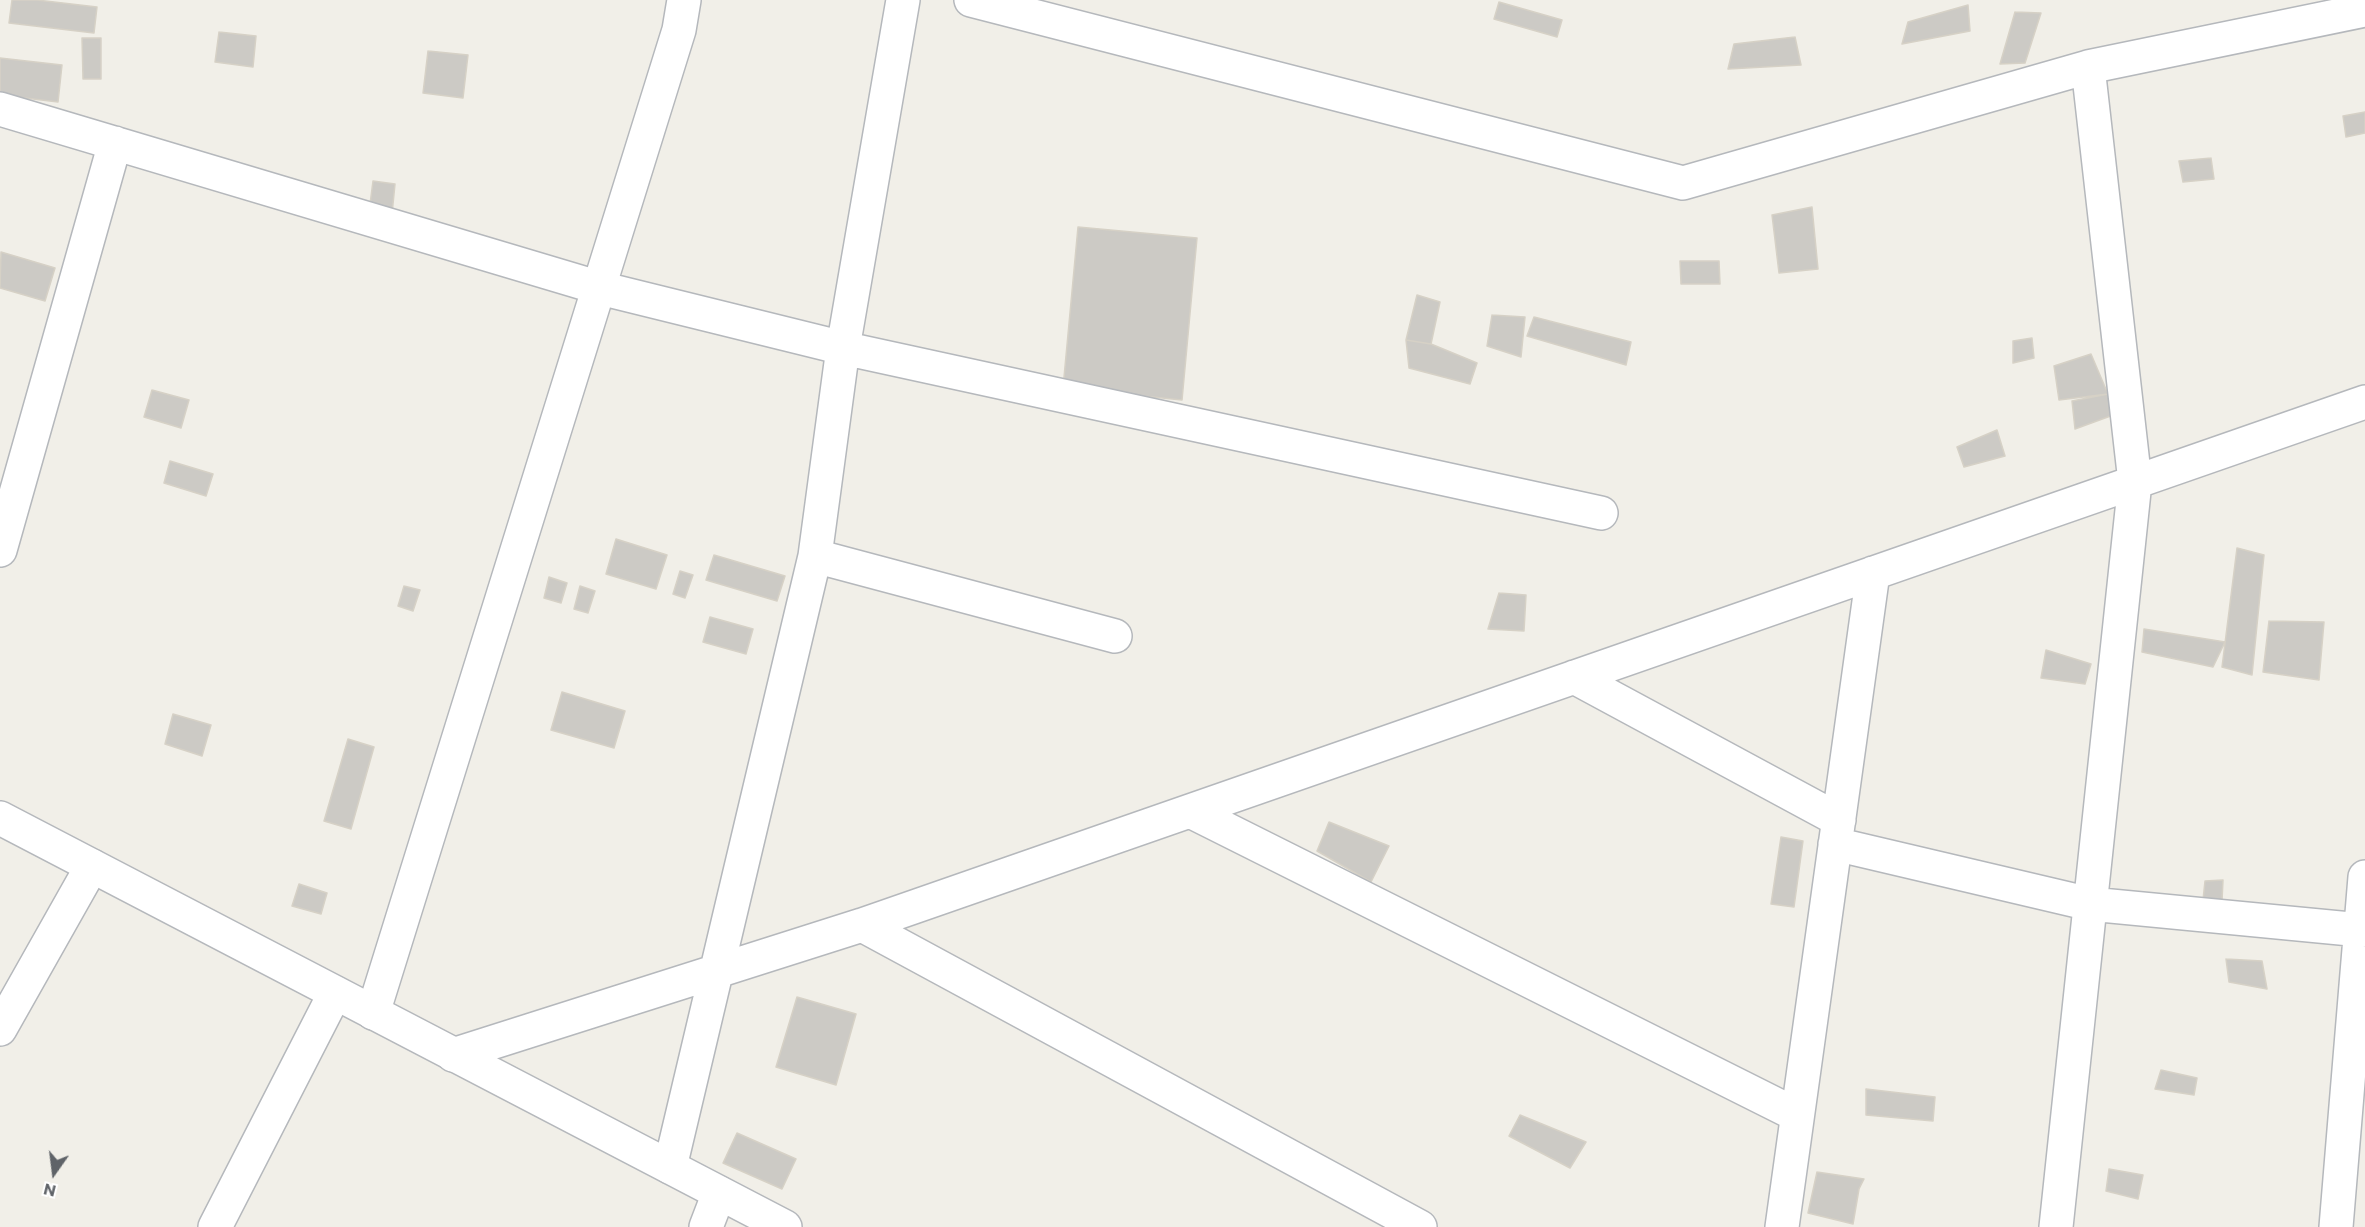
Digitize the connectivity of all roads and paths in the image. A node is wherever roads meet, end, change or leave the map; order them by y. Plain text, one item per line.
1 (903, 0) edge
2 (971, 0) edge
3 (675, 2) edge
4 (2365, 10) edge
5 (2088, 67) junction
6 (0, 109) edge
7 (115, 143) junction
8 (600, 288) junction
9 (843, 348) junction
10 (2365, 402) edge
11 (2135, 482) junction
12 (1601, 513) dead end
13 (0, 549) edge
14 (815, 556) junction
15 (1873, 573) junction
16 (1115, 636) dead end
17 (1574, 677) junction
18 (1191, 811) junction
19 (0, 818) edge
20 (1837, 832) junction
21 (92, 866) junction
22 (2365, 877) edge
23 (2090, 904) junction
24 (862, 925) junction
25 (2361, 930) junction
26 (716, 973) junction
27 (336, 993) junction
28 (373, 1013) junction
29 (0, 1029) edge
30 (453, 1055) junction
31 (1797, 1115) junction
32 (2354, 1146) edge
33 (669, 1167) junction
34 (718, 1193) junction
35 (214, 1227) edge
36 (706, 1227) edge
37 (785, 1227) edge
38 (1420, 1227) edge
39 (1782, 1227) edge
40 (2056, 1227) edge
41 (2336, 1227) edge

1 - 9 street
2 - 5 street
3 - 8 street
4 - 5 street
5 - 11 street
6 - 7 street
7 - 8 street
7 - 13 street
8 - 9 street
8 - 28 street
9 - 12 street
9 - 14 street
10 - 11 street
11 - 15 street
11 - 23 street
14 - 16 street
14 - 26 street
15 - 17 street
15 - 20 street
17 - 18 street
17 - 20 street
18 - 24 street
18 - 31 street
19 - 21 street
20 - 23 street
20 - 31 street
21 - 27 street
21 - 29 street
22 - 25 street
23 - 25 street
23 - 40 street
24 - 26 street
24 - 38 street
25 - 32 street
26 - 30 street
26 - 33 street
27 - 28 street
27 - 35 street
28 - 30 street
30 - 33 street
31 - 39 street
32 - 41 street
33 - 34 street
34 - 36 street
34 - 37 street

